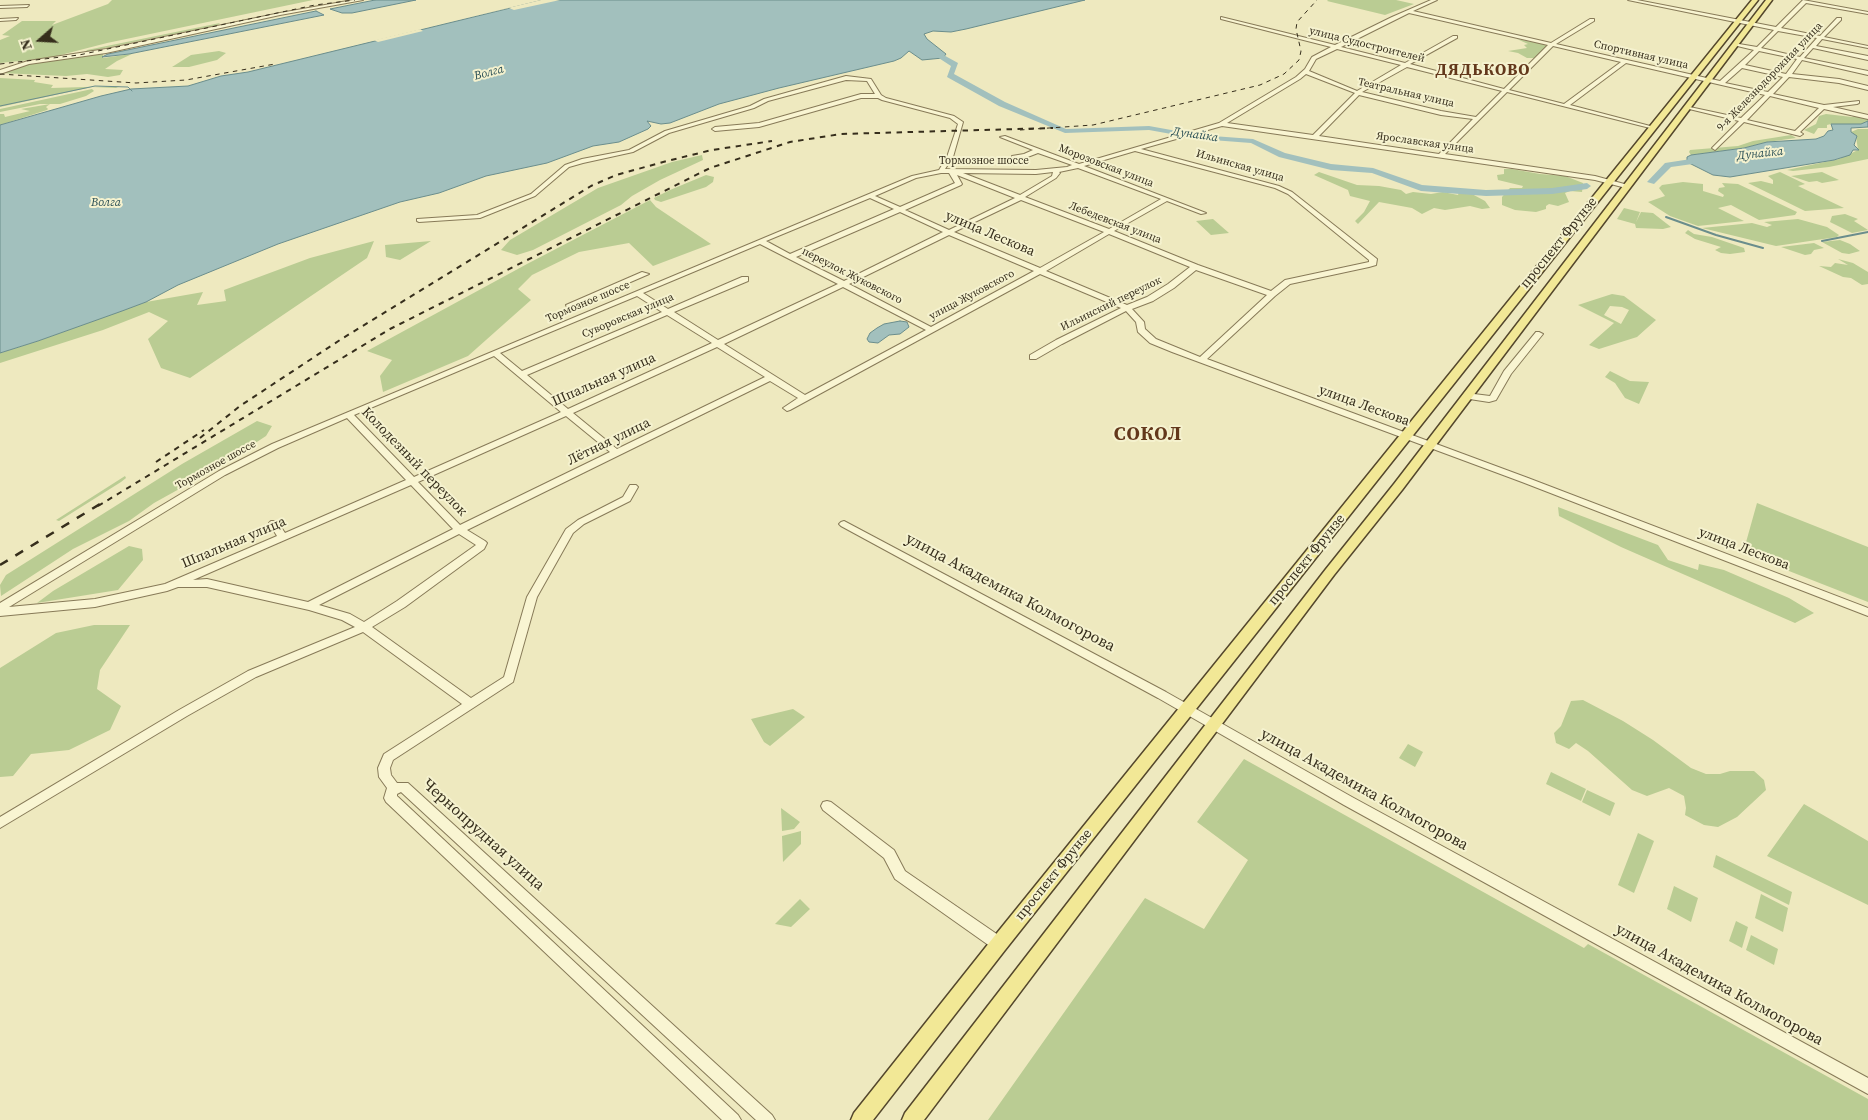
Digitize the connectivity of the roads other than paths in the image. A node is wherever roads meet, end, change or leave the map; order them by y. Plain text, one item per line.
1 (361, 0) edge
2 (1435, 0) edge
3 (1630, 0) edge
4 (1754, 0) edge
5 (1769, 0) edge
6 (1806, 0) edge
7 (27, 6) dead end
8 (0, 7) edge
9 (1409, 12) junction
10 (1868, 13) edge
11 (1223, 18) dead end
12 (16, 19) dead end
13 (1839, 19) dead end
14 (0, 20) edge
15 (1592, 20) dead end
16 (1738, 22) junction
17 (1751, 24) junction
18 (0, 26) edge
19 (10, 26) dead end
20 (1779, 29) junction
21 (1455, 37) dead end
22 (1822, 37) junction
23 (1735, 44) junction
24 (1552, 45) junction
25 (1814, 46) junction
26 (1336, 47) junction
27 (1868, 47) edge
28 (1758, 49) junction
29 (1801, 58) junction
30 (1868, 58) edge
31 (1626, 61) junction
32 (1406, 66) junction
33 (1741, 66) junction
34 (0, 72) edge
35 (1306, 72) junction
36 (1868, 73) edge
37 (1788, 76) junction
38 (1693, 77) junction
39 (1708, 80) junction
40 (1722, 83) junction
41 (1868, 88) edge
42 (1506, 90) junction
43 (1357, 93) junction
44 (1769, 94) junction
45 (879, 96) junction
46 (1857, 102) dead end
47 (1565, 106) junction
48 (1687, 107) junction
49 (1824, 107) junction
50 (1868, 116) edge
51 (1476, 118) junction
52 (1742, 121) junction
53 (1220, 124) junction
54 (1652, 128) junction
55 (715, 130) dead end
56 (1003, 137) dead end
57 (1315, 137) junction
58 (1715, 148) dead end
59 (1135, 150) junction
60 (1037, 151) junction
61 (1441, 155) junction
62 (1014, 157) dead end
63 (1078, 167) junction
64 (941, 171) junction
65 (951, 171) junction
66 (1055, 171) junction
67 (1610, 181) junction
68 (1626, 186) junction
69 (872, 196) junction
70 (1019, 198) junction
71 (1166, 199) junction
72 (901, 209) junction
73 (1203, 213) dead end
74 (418, 220) dead end
75 (1110, 232) junction
76 (950, 233) junction
77 (762, 242) junction
78 (789, 257) junction
79 (1195, 267) junction
80 (1042, 270) junction
81 (645, 274) dead end
82 (745, 279) dead end
83 (627, 282) junction
84 (844, 284) junction
85 (640, 292) junction
86 (1272, 294) junction
87 (570, 305) dead end
88 (1127, 308) junction
89 (668, 311) junction
90 (932, 330) junction
91 (1539, 334) dead end
92 (717, 342) junction
93 (495, 353) junction
94 (1033, 357) dead end
95 (1202, 359) junction
96 (521, 375) junction
97 (771, 377) junction
98 (1466, 396) junction
99 (805, 399) junction
100 (787, 408) dead end
101 (566, 411) junction
102 (348, 414) junction
103 (1405, 436) junction
104 (1429, 444) junction
105 (617, 453) junction
106 (414, 480) junction
107 (633, 486) dead end
108 (274, 523) dead end
109 (844, 524) dead end
110 (459, 530) junction
111 (282, 536) junction
112 (167, 586) junction
113 (309, 606) junction
114 (0, 608) edge
115 (0, 612) edge
116 (1868, 612) edge
117 (364, 627) junction
118 (471, 704) junction
119 (1187, 710) junction
120 (1214, 725) junction
121 (395, 789) junction
122 (827, 806) dead end
123 (0, 823) edge
124 (999, 944) junction
125 (1868, 1086) edge
126 (732, 1120) edge
127 (767, 1120) edge
128 (861, 1120) edge
129 (912, 1120) edge

1 - 34 street
2 - 9 street, Тормозное шоссе
3 - 16 street
4 - 16 main road, проспект Фрунзе
5 - 17 main road, проспект Фрунзе
6 - 10 street
6 - 20 street
7 - 8 street
9 - 24 street, Спортивная улица
9 - 26 street, Тормозное шоссе
11 - 26 street, улица Судостроителей
12 - 14 street
13 - 22 street, 9-я Железнодорожная улица
15 - 24 street
16 - 17 street
16 - 38 main road, проспект Фрунзе
17 - 20 street
17 - 23 main road, проспект Фрунзе
18 - 19 street
20 - 22 street
20 - 28 street
21 - 32 street
22 - 25 street, 9-я Железнодорожная улица
22 - 27 street
23 - 28 street
23 - 39 main road, проспект Фрунзе
24 - 31 street, Спортивная улица
24 - 42 street
25 - 29 street, 9-я Железнодорожная улица
25 - 30 street
26 - 32 street, улица Судостроителей
26 - 35 street, Тормозное шоссе
28 - 29 street
28 - 33 street
29 - 36 street
29 - 37 street, 9-я Железнодорожная улица
31 - 38 street, Спортивная улица
31 - 47 street
32 - 42 street, улица Судостроителей
32 - 43 street
33 - 37 street
33 - 40 street
35 - 43 street, Театральная улица
35 - 53 street, Тормозное шоссе
37 - 41 street
37 - 44 street, 9-я Железнодорожная улица
38 - 39 street, Спортивная улица
38 - 54 main road, проспект Фрунзе
39 - 40 street, Спортивная улица
39 - 48 main road, проспект Фрунзе
40 - 44 street, Спортивная улица
42 - 47 street, улица Судостроителей
42 - 51 street
43 - 51 street, Театральная улица
43 - 57 street
44 - 49 street, Спортивная улица
44 - 52 street, 9-я Железнодорожная улица
45 - 55 street
45 - 64 street
45 - 74 street
46 - 49 street
47 - 54 street, улица Судостроителей
48 - 52 street
48 - 68 main road, проспект Фрунзе
49 - 50 street, Спортивная улица
49 - 52 street
51 - 61 street
52 - 58 street, 9-я Железнодорожная улица
53 - 57 street, Ярославская улица
53 - 59 street, Тормозное шоссе
54 - 67 main road, проспект Фрунзе
56 - 60 street, Морозовская улица
57 - 61 street, Ярославская улица
59 - 63 street, Тормозное шоссе
59 - 86 street, Ильинская улица
60 - 62 street
60 - 63 street, Морозовская улица
61 - 67 street, Ярославская улица
63 - 66 street, Тормозное шоссе
63 - 71 street, Морозовская улица
64 - 65 street, Тормозное шоссе
64 - 69 street, Тормозное шоссе
65 - 66 street, Тормозное шоссе
65 - 70 street, Лебедевская улица
65 - 72 street
66 - 70 street, Шпальная улица
67 - 68 street, Ярославская улица
67 - 103 main road, проспект Фрунзе
68 - 98 main road, проспект Фрунзе
69 - 72 street, улица Лескова
69 - 77 street, Тормозное шоссе
70 - 75 street, Лебедевская улица
70 - 76 street, Шпальная улица
71 - 73 street, Морозовская улица
71 - 75 street, улица Жуковского
72 - 76 street, улица Лескова
72 - 78 street
75 - 79 street, Лебедевская улица
75 - 80 street, улица Жуковского
76 - 80 street, улица Лескова
76 - 84 street, Шпальная улица
77 - 78 street, переулок Жуковского
77 - 85 street, Тормозное шоссе
78 - 84 street, переулок Жуковского
79 - 86 street, Лебедевская улица
79 - 88 street, Ильинский переулок
80 - 88 street, улица Лескова
80 - 90 street, улица Жуковского
81 - 83 street
82 - 89 street, Суворовская улица
83 - 85 street
83 - 87 street
84 - 90 street, переулок Жуковского
84 - 92 street, Шпальная улица
85 - 89 street
85 - 93 street, Тормозное шоссе
86 - 95 street
88 - 94 street, Ильинский переулок
88 - 95 street, улица Лескова
89 - 92 street
89 - 96 street, Суворовская улица
90 - 99 street, улица Жуковского
91 - 98 street
92 - 97 street
92 - 101 street, Шпальная улица
93 - 96 street
93 - 102 street, Тормозное шоссе
95 - 103 street, улица Лескова
96 - 101 street
97 - 99 street
97 - 105 street, Лётная улица
98 - 104 main road, проспект Фрунзе
99 - 100 street, улица Жуковского
101 - 105 street
101 - 106 street, Шпальная улица
102 - 106 street, Колодезный переулок
102 - 114 street, Тормозное шоссе
103 - 104 street, улица Лескова
103 - 119 main road, проспект Фрунзе
104 - 116 street, улица Лескова
104 - 120 main road, проспект Фрунзе
105 - 110 street, Лётная улица
106 - 110 street, Колодезный переулок
106 - 111 street, Шпальная улица
107 - 118 street
108 - 111 street
109 - 119 street, улица Академика Колмогорова
110 - 113 street, Лётная улица
110 - 117 street, Колодезный переулок
111 - 112 street, Шпальная улица
112 - 113 street
112 - 115 street, Шпальная улица
113 - 117 street
117 - 118 street
117 - 123 street
118 - 121 street
119 - 120 street, улица Академика Колмогорова
119 - 124 main road, проспект Фрунзе
120 - 125 street, улица Академика Колмогорова
120 - 129 main road, проспект Фрунзе
121 - 126 street
121 - 127 street, Чернопрудная улица
122 - 124 street
124 - 128 main road, проспект Фрунзе

